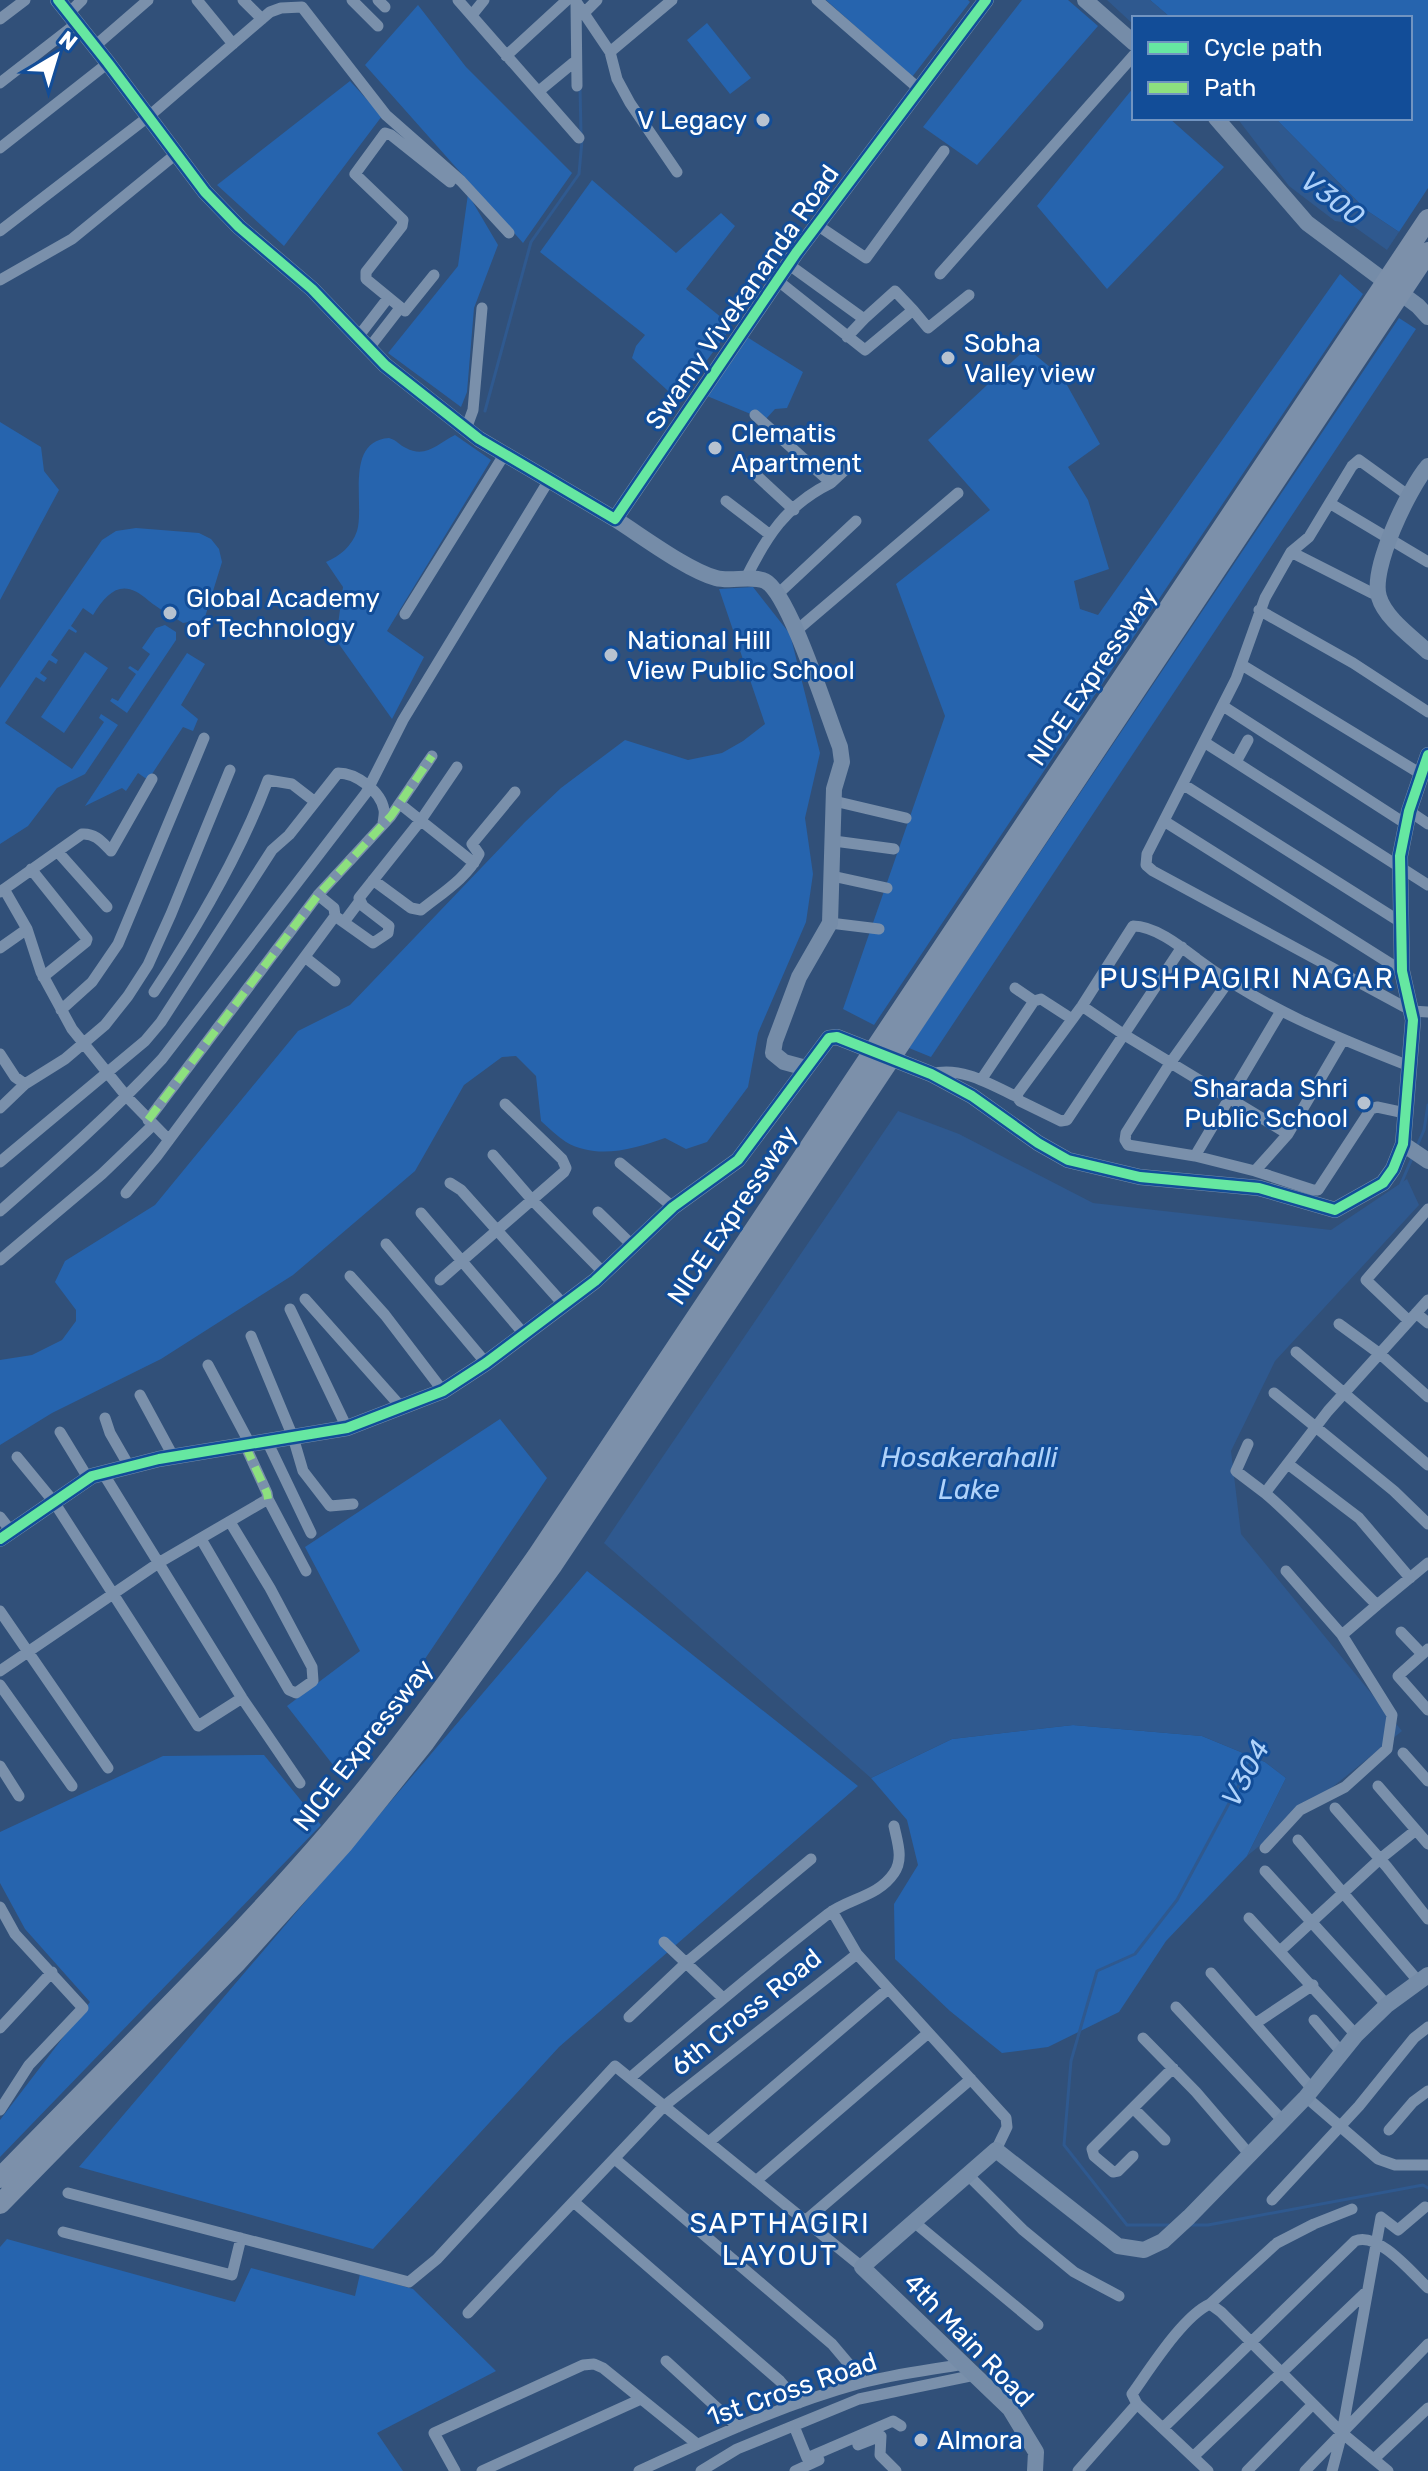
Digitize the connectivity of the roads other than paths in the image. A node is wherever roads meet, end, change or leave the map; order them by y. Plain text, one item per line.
1 (25, 0) edge
2 (82, 0) edge
3 (148, 0) edge
4 (197, 0) edge
5 (243, 0) edge
6 (352, 0) edge
7 (458, 0) edge
8 (484, 0) edge
9 (597, 0) edge
10 (672, 0) edge
11 (817, 0) edge
12 (986, 0) edge
13 (1085, 0) edge
14 (573, 1) edge
15 (306, 4) edge
16 (68, 12) edge
17 (585, 12) junction
18 (472, 15) junction
19 (0, 19) edge
20 (262, 19) junction
21 (378, 26) dead end
22 (1132, 41) edge
23 (233, 44) junction
24 (95, 46) junction
25 (610, 52) junction
26 (506, 56) junction
27 (1132, 57) edge
28 (108, 63) junction
29 (573, 63) dead end
30 (0, 83) edge
31 (577, 86) dead end
32 (918, 88) junction
33 (539, 91) junction
34 (148, 117) junction
35 (1218, 120) edge
36 (579, 138) dead end
37 (0, 148) edge
38 (944, 151) dead end
39 (176, 154) junction
40 (677, 172) dead end
41 (450, 182) dead end
42 (817, 225) junction
43 (1423, 226) edge
44 (0, 231) edge
45 (509, 233) dead end
46 (1428, 252) edge
47 (788, 264) junction
48 (940, 274) dead end
49 (434, 275) dead end
50 (0, 280) edge
51 (777, 280) junction
52 (815, 285) junction
53 (969, 295) dead end
54 (388, 298) junction
55 (804, 301) junction
56 (400, 308) junction
57 (482, 308) dead end
58 (913, 310) junction
59 (1423, 312) edge
60 (864, 319) junction
61 (1368, 324) junction
62 (847, 337) junction
63 (364, 342) junction
64 (755, 415) dead end
65 (466, 429) junction
66 (504, 455) junction
67 (741, 461) dead end
68 (1428, 466) edge
69 (845, 470) dead end
70 (549, 480) junction
71 (831, 483) junction
72 (958, 493) dead end
73 (1409, 496) junction
74 (726, 501) dead end
75 (1331, 504) junction
76 (794, 510) junction
77 (615, 519) junction
78 (856, 521) dead end
79 (769, 534) junction
80 (1390, 538) junction
81 (1291, 552) junction
82 (1428, 562) edge
83 (745, 580) junction
84 (1378, 592) junction
85 (779, 593) junction
86 (1259, 610) junction
87 (405, 614) dead end
88 (796, 631) junction
89 (1428, 652) edge
90 (1242, 665) junction
91 (1223, 706) junction
92 (1428, 712) edge
93 (204, 738) dead end
94 (1248, 740) dead end
95 (1204, 742) junction
96 (432, 756) dead end
97 (1236, 762) junction
98 (1426, 764) edge
99 (457, 767) dead end
100 (230, 770) dead end
101 (152, 779) dead end
102 (369, 785) junction
103 (1184, 785) junction
104 (515, 792) dead end
105 (314, 801) junction
106 (834, 801) junction
107 (400, 804) junction
108 (906, 818) dead end
109 (1408, 818) junction
110 (421, 820) junction
111 (1164, 821) junction
112 (383, 824) junction
113 (1428, 824) edge
114 (834, 841) junction
115 (894, 849) dead end
116 (58, 852) junction
117 (474, 863) junction
118 (1399, 868) junction
119 (31, 869) junction
120 (832, 876) junction
121 (373, 880) junction
122 (1428, 885) edge
123 (887, 888) dead end
124 (2, 891) edge
125 (318, 895) junction
126 (359, 902) junction
127 (107, 907) dead end
128 (340, 919) junction
129 (1399, 921) junction
130 (830, 923) junction
131 (27, 929) junction
132 (879, 929) dead end
133 (1182, 947) junction
134 (0, 948) edge
135 (306, 958) junction
136 (1402, 971) junction
137 (43, 977) junction
138 (335, 981) dead end
139 (1228, 982) junction
140 (1015, 988) dead end
141 (154, 992) dead end
142 (1034, 1001) junction
143 (1082, 1006) junction
144 (61, 1010) junction
145 (1281, 1011) junction
146 (1420, 1012) edge
147 (1072, 1019) junction
148 (1123, 1034) junction
149 (1343, 1040) junction
150 (84, 1043) junction
151 (2, 1061) edge
152 (1171, 1062) junction
153 (874, 1064) junction
154 (1409, 1066) junction
155 (806, 1068) junction
156 (107, 1073) junction
157 (931, 1074) junction
158 (981, 1080) junction
159 (25, 1084) junction
160 (127, 1097) junction
161 (1017, 1097) junction
162 (1228, 1098) junction
163 (505, 1104) dead end
164 (0, 1108) edge
165 (1405, 1113) junction
166 (150, 1122) junction
167 (1288, 1134) junction
168 (169, 1140) junction
169 (1408, 1146) junction
170 (493, 1155) dead end
171 (1195, 1156) junction
172 (1428, 1161) edge
173 (0, 1162) edge
174 (620, 1163) dead end
175 (1255, 1171) junction
176 (450, 1183) dead end
177 (126, 1193) dead end
178 (533, 1201) junction
179 (673, 1207) junction
180 (1428, 1209) edge
181 (0, 1211) edge
182 (598, 1212) dead end
183 (421, 1213) dead end
184 (497, 1230) junction
185 (386, 1244) dead end
186 (632, 1245) junction
187 (0, 1260) edge
188 (461, 1261) junction
189 (604, 1273) junction
190 (350, 1276) dead end
191 (440, 1280) dead end
192 (305, 1299) dead end
193 (1428, 1300) edge
194 (564, 1305) junction
195 (290, 1309) dead end
196 (1413, 1317) junction
197 (1428, 1323) edge
198 (1339, 1324) dead end
199 (524, 1334) junction
200 (251, 1336) dead end
201 (1296, 1352) dead end
202 (1380, 1354) junction
203 (486, 1363) junction
204 (208, 1365) dead end
205 (443, 1391) junction
206 (1274, 1393) dead end
207 (1344, 1393) junction
208 (140, 1395) dead end
209 (1428, 1397) edge
210 (402, 1408) junction
211 (105, 1418) dead end
212 (347, 1428) junction
213 (1316, 1429) junction
214 (60, 1432) dead end
215 (293, 1437) junction
216 (267, 1441) junction
217 (248, 1444) junction
218 (1248, 1444) dead end
219 (173, 1456) junction
220 (17, 1457) dead end
221 (1288, 1464) junction
222 (1428, 1465) edge
223 (129, 1466) junction
224 (95, 1476) junction
225 (1265, 1493) junction
226 (268, 1499) junction
227 (54, 1502) junction
228 (353, 1504) dead end
229 (0, 1517) edge
230 (230, 1522) junction
231 (1428, 1524) edge
232 (311, 1533) dead end
233 (6, 1535) edge
234 (201, 1539) junction
235 (160, 1562) junction
236 (1428, 1563) edge
237 (306, 1571) dead end
238 (1286, 1571) dead end
239 (1410, 1578) junction
240 (113, 1596) junction
241 (1377, 1605) junction
242 (0, 1611) edge
243 (1401, 1632) dead end
244 (1342, 1635) junction
245 (27, 1652) junction
246 (1425, 1652) edge
247 (0, 1671) edge
248 (0, 1685) edge
249 (242, 1698) junction
250 (1428, 1710) edge
251 (1403, 1753) dead end
252 (0, 1766) edge
253 (108, 1768) dead end
254 (1428, 1781) edge
255 (300, 1783) dead end
256 (72, 1786) dead end
257 (1378, 1786) dead end
258 (19, 1796) dead end
259 (1335, 1808) dead end
260 (894, 1826) dead end
261 (1416, 1830) junction
262 (1298, 1840) dead end
263 (1428, 1844) edge
264 (1265, 1848) dead end
265 (811, 1859) dead end
266 (1380, 1859) junction
267 (1265, 1871) dead end
268 (1343, 1892) junction
269 (0, 1907) edge
270 (832, 1911) junction
271 (1249, 1918) dead end
272 (1428, 1919) edge
273 (1309, 1922) junction
274 (664, 1942) dead end
275 (1280, 1951) junction
276 (857, 1954) junction
277 (687, 1962) junction
278 (52, 1972) junction
279 (1211, 1973) dead end
280 (1423, 1978) edge
281 (1313, 1985) junction
282 (888, 1989) junction
283 (723, 1998) junction
284 (1387, 2005) junction
285 (1176, 2007) dead end
286 (629, 2017) dead end
287 (1314, 2020) dead end
288 (1256, 2023) junction
289 (1428, 2027) edge
290 (0, 2028) edge
291 (927, 2034) junction
292 (1356, 2035) junction
293 (1143, 2038) dead end
294 (1343, 2054) junction
295 (1173, 2068) junction
296 (630, 2078) junction
297 (971, 2079) junction
298 (1428, 2091) edge
299 (1309, 2094) junction
300 (664, 2106) junction
301 (1133, 2108) junction
302 (0, 2110) edge
303 (1283, 2121) junction
304 (1339, 2127) junction
305 (1389, 2130) dead end
306 (1165, 2140) dead end
307 (709, 2142) junction
308 (996, 2150) junction
309 (1250, 2155) junction
310 (1133, 2156) dead end
311 (615, 2159) junction
312 (1428, 2165) edge
313 (968, 2175) junction
314 (0, 2178) edge
315 (756, 2181) junction
316 (68, 2193) dead end
317 (1272, 2200) dead end
318 (575, 2203) junction
319 (0, 2204) edge
320 (1425, 2207) dead end
321 (1352, 2209) dead end
322 (805, 2221) junction
323 (914, 2222) junction
324 (63, 2232) dead end
325 (241, 2238) junction
326 (1376, 2241) junction
327 (862, 2267) junction
328 (1428, 2288) edge
329 (1366, 2292) junction
330 (1119, 2296) dead end
331 (1210, 2304) junction
332 (468, 2313) dead end
333 (1038, 2325) dead end
334 (1251, 2341) junction
335 (1428, 2344) edge
336 (666, 2361) dead end
337 (969, 2370) junction
338 (1281, 2372) junction
339 (864, 2382) junction
340 (641, 2399) junction
341 (799, 2403) junction
342 (1137, 2404) junction
343 (1313, 2404) junction
344 (1428, 2408) edge
345 (794, 2426) junction
346 (901, 2426) dead end
347 (738, 2427) junction
348 (1164, 2427) junction
349 (1342, 2433) junction
350 (697, 2444) junction
351 (1194, 2456) junction
352 (1375, 2458) junction
353 (455, 2471) edge
354 (482, 2471) edge
355 (639, 2471) edge
356 (701, 2471) edge
357 (795, 2471) edge
358 (896, 2471) edge
359 (1035, 2471) edge
360 (1078, 2471) edge
361 (1208, 2471) edge
362 (1247, 2471) edge
363 (1305, 2471) edge
364 (1332, 2471) edge
365 (1388, 2471) edge

1 - 19 street
2 - 16 street
3 - 24 street
4 - 23 street
5 - 20 street
6 - 21 street
7 - 18 street
8 - 18 street
9 - 17 street
10 - 25 street
11 - 32 street
12 - 32 street, Swamy Vivekananda Road
13 - 22 street
14 - 17 street
14 - 26 street
14 - 31 street
15 - 20 street
15 - 45 street
16 - 24 street
16 - 30 street
17 - 25 street
18 - 26 street
20 - 23 street
23 - 34 street
24 - 28 street
25 - 40 street
26 - 33 street
27 - 48 street
28 - 34 street
28 - 37 street
29 - 33 street
32 - 42 street, Swamy Vivekananda Road
33 - 36 street
34 - 39 street
34 - 44 street
35 - 59 street
38 - 42 street
39 - 50 street
39 - 63 street
41 - 54 street
42 - 47 street, Swamy Vivekananda Road
43 - 61 highway, NICE Expressway
46 - 61 highway, NICE Expressway
47 - 51 street, Swamy Vivekananda Road
47 - 52 street
49 - 56 street
51 - 55 street
51 - 77 street, Swamy Vivekananda Road
52 - 55 street
52 - 60 street
53 - 58 street
54 - 56 street
54 - 63 street
55 - 62 street
56 - 63 street
57 - 65 street
58 - 60 street
58 - 62 street
60 - 62 street
61 - 153 highway, NICE Expressway
63 - 65 street
64 - 71 street
65 - 66 street
66 - 70 street
66 - 87 street
67 - 76 street
68 - 73 street
69 - 71 street
70 - 77 street
70 - 102 street
71 - 76 street
72 - 88 street
73 - 75 street
73 - 80 street
74 - 79 street
75 - 80 street
75 - 81 street
76 - 79 street
77 - 83 street
78 - 85 street
79 - 83 street
80 - 82 street
80 - 84 street
81 - 84 street
81 - 86 street
83 - 85 street
84 - 89 street
85 - 88 street
86 - 90 street
86 - 92 street
88 - 106 street
90 - 91 street
90 - 98 street
91 - 95 street
91 - 109 street
93 - 144 street
94 - 97 street
95 - 97 street
95 - 103 street
96 - 107 street
97 - 118 street
98 - 109 street
99 - 110 street
100 - 150 street
101 - 116 street
102 - 105 street
102 - 112 street
102 - 160 street
103 - 111 street
103 - 129 street
104 - 117 street
105 - 141 street
105 - 156 street
106 - 108 street
106 - 114 street
107 - 110 street
107 - 112 street
109 - 113 street
109 - 118 street
110 - 117 street
110 - 121 street
111 - 136 street
111 - 146 street
112 - 125 street
114 - 115 street
114 - 120 street
116 - 119 street
116 - 127 street
117 - 121 street
118 - 122 street
118 - 129 street
119 - 124 street
119 - 137 street
120 - 123 street
120 - 130 street
121 - 126 street
124 - 131 street
125 - 128 street
125 - 166 street
126 - 128 street
126 - 128 street
128 - 135 street
129 - 136 street
130 - 132 street
130 - 155 street
131 - 134 street
131 - 137 street
133 - 139 street
133 - 143 street
133 - 148 street
135 - 138 street
135 - 168 street
136 - 146 street
137 - 144 street
139 - 145 street
139 - 152 street
140 - 142 street
142 - 147 street
142 - 158 street
143 - 147 street
143 - 148 street
144 - 150 street
145 - 149 street
145 - 162 street
146 - 154 street
147 - 161 street
148 - 152 street
148 - 161 street
149 - 154 street
149 - 167 street
150 - 156 street
150 - 159 street
151 - 159 street
152 - 162 street
152 - 171 street
153 - 314 highway, NICE Expressway
153 - 319 highway, NICE Expressway
154 - 165 street
155 - 157 street
155 - 179 street
156 - 160 street
156 - 173 street
157 - 158 street
157 - 169 street
158 - 161 street
159 - 164 street
160 - 166 street
160 - 181 street
162 - 167 street
162 - 171 street
163 - 178 street
165 - 169 street
165 - 175 street
166 - 168 street
166 - 187 street
167 - 175 street
168 - 177 street
169 - 172 street
170 - 178 street
171 - 175 street
174 - 179 street
176 - 184 street
178 - 184 street
178 - 189 street
179 - 186 street
180 - 196 street
182 - 186 street
183 - 188 street
184 - 188 street
184 - 194 street
185 - 203 street
186 - 189 street
188 - 191 street
188 - 199 street
189 - 194 street
190 - 205 street
192 - 210 street
193 - 196 street
194 - 199 street
195 - 212 street
196 - 197 street
196 - 202 street
198 - 202 street
199 - 203 street
200 - 215 street
201 - 207 street
202 - 207 street
202 - 209 street
203 - 205 street
204 - 217 street
205 - 210 street
206 - 213 street
207 - 213 street
207 - 222 street
208 - 219 street
210 - 212 street
211 - 223 street
212 - 215 street
213 - 221 street
213 - 231 street
214 - 224 street
215 - 216 street
215 - 228 street
216 - 217 street
216 - 232 street
217 - 219 street
217 - 226 street
218 - 225 street
219 - 223 street
220 - 227 street
221 - 225 street
221 - 239 street
223 - 224 street
224 - 227 street
224 - 235 street
225 - 241 street
226 - 230 street
226 - 237 street
227 - 233 street
227 - 240 street
229 - 233 street
230 - 234 street
230 - 234 street
234 - 235 street
235 - 240 street
235 - 249 street
236 - 239 street
238 - 244 street
239 - 241 street
240 - 245 street
240 - 249 street
241 - 244 street
242 - 245 street
243 - 246 street
244 - 264 street
245 - 247 street
245 - 253 street
246 - 250 street
248 - 256 street
249 - 255 street
251 - 254 street
252 - 258 street
257 - 261 street
259 - 266 street
260 - 270 street
261 - 263 street
261 - 266 street
262 - 268 street
265 - 277 street
266 - 268 street
266 - 272 street
267 - 273 street
268 - 273 street
268 - 280 street
269 - 278 street
270 - 276 street
270 - 283 street
271 - 275 street
273 - 275 street
273 - 284 street
274 - 277 street
275 - 281 street
276 - 282 street
276 - 300 street, 6th Cross Road
277 - 283 street
277 - 286 street
278 - 290 street
278 - 302 street
279 - 288 street
280 - 284 street
281 - 288 street
281 - 292 street
282 - 291 street
282 - 307 street
283 - 296 street
284 - 292 street
285 - 303 street
287 - 294 street
288 - 299 street
289 - 304 street
291 - 297 street
291 - 315 street
292 - 294 street
293 - 295 street
294 - 299 street
295 - 301 street
295 - 309 street
296 - 300 street
296 - 325 street
297 - 308 street
297 - 322 street
298 - 305 street
299 - 303 street
299 - 304 street
300 - 307 street
300 - 311 street, 6th Cross Road
301 - 306 street
301 - 310 street
303 - 309 street
304 - 312 street
304 - 317 street
307 - 315 street
308 - 309 street
308 - 313 street
311 - 318 street, 6th Cross Road
311 - 339 street
313 - 323 street
313 - 330 street
315 - 322 street
316 - 325 street
318 - 332 street, 6th Cross Road
318 - 341 street
320 - 326 street
321 - 331 street
322 - 327 street
323 - 327 street
323 - 333 street
324 - 325 street
326 - 328 street
326 - 329 street
326 - 334 street
327 - 337 street, 4th Main Road
329 - 338 street
329 - 349 street
331 - 334 street
331 - 342 street
334 - 338 street
334 - 348 street
335 - 349 street
336 - 347 street
337 - 339 street, 1st Cross Road
337 - 345 street
337 - 359 street, 4th Main Road
338 - 343 street
338 - 351 street
339 - 341 street, 1st Cross Road
340 - 350 street
340 - 353 street
340 - 354 street
341 - 347 street, 1st Cross Road
342 - 348 street
342 - 360 street
343 - 349 street
343 - 362 street
344 - 352 street
345 - 346 street
345 - 356 street
347 - 350 street, 1st Cross Road
348 - 351 street
349 - 352 street
349 - 363 street
349 - 364 street
350 - 355 street, 1st Cross Road
351 - 361 street
352 - 365 street
357 - 358 street

